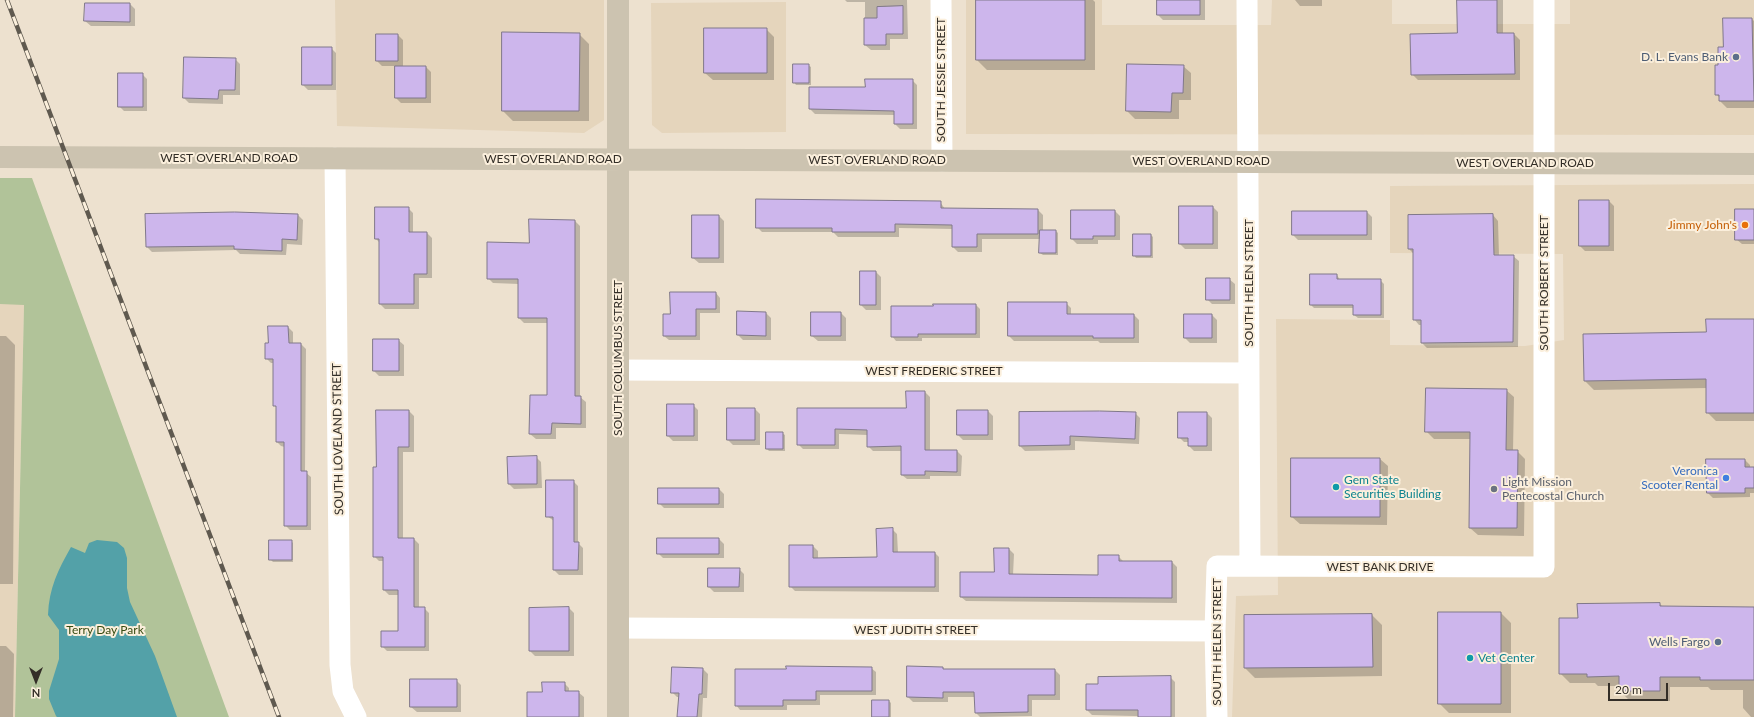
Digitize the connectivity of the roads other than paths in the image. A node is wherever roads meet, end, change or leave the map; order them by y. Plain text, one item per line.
1 (618, 0) edge
2 (941, 0) edge
3 (1247, 0) edge
4 (1544, 0) edge
5 (0, 157) edge
6 (335, 158) junction
7 (618, 159) junction
8 (942, 161) junction
9 (1248, 162) junction
10 (1544, 163) junction
11 (1754, 164) edge
12 (618, 370) junction
13 (1249, 373) junction
14 (1216, 566) joint
15 (1250, 566) junction
16 (1544, 567) joint
17 (618, 628) junction
18 (1215, 631) junction
19 (356, 717) edge
20 (618, 717) edge
21 (1218, 717) edge

1 - 7 street, SOUTH COLUMBUS STREET
2 - 8 street, SOUTH JESSIE STREET
3 - 9 street, SOUTH HELEN STREET
4 - 10 street, SOUTH ROBERT STREET
5 - 6 street, WEST OVERLAND ROAD
6 - 7 street, WEST OVERLAND ROAD
6 - 19 street, SOUTH LOVELAND STREET
7 - 8 street, WEST OVERLAND ROAD
7 - 12 street, SOUTH COLUMBUS STREET
8 - 9 street, WEST OVERLAND ROAD
9 - 10 street, WEST OVERLAND ROAD
9 - 13 street, SOUTH HELEN STREET
10 - 11 street, WEST OVERLAND ROAD
10 - 16 street, SOUTH ROBERT STREET
12 - 13 street, WEST FREDERIC STREET
12 - 17 street, SOUTH COLUMBUS STREET
13 - 15 street, SOUTH HELEN STREET
14 - 15 street, WEST BANK DRIVE
14 - 18 street, SOUTH HELEN STREET
15 - 16 street, WEST BANK DRIVE
17 - 18 street, WEST JUDITH STREET
17 - 20 street, SOUTH COLUMBUS STREET
18 - 21 street, SOUTH HELEN STREET

